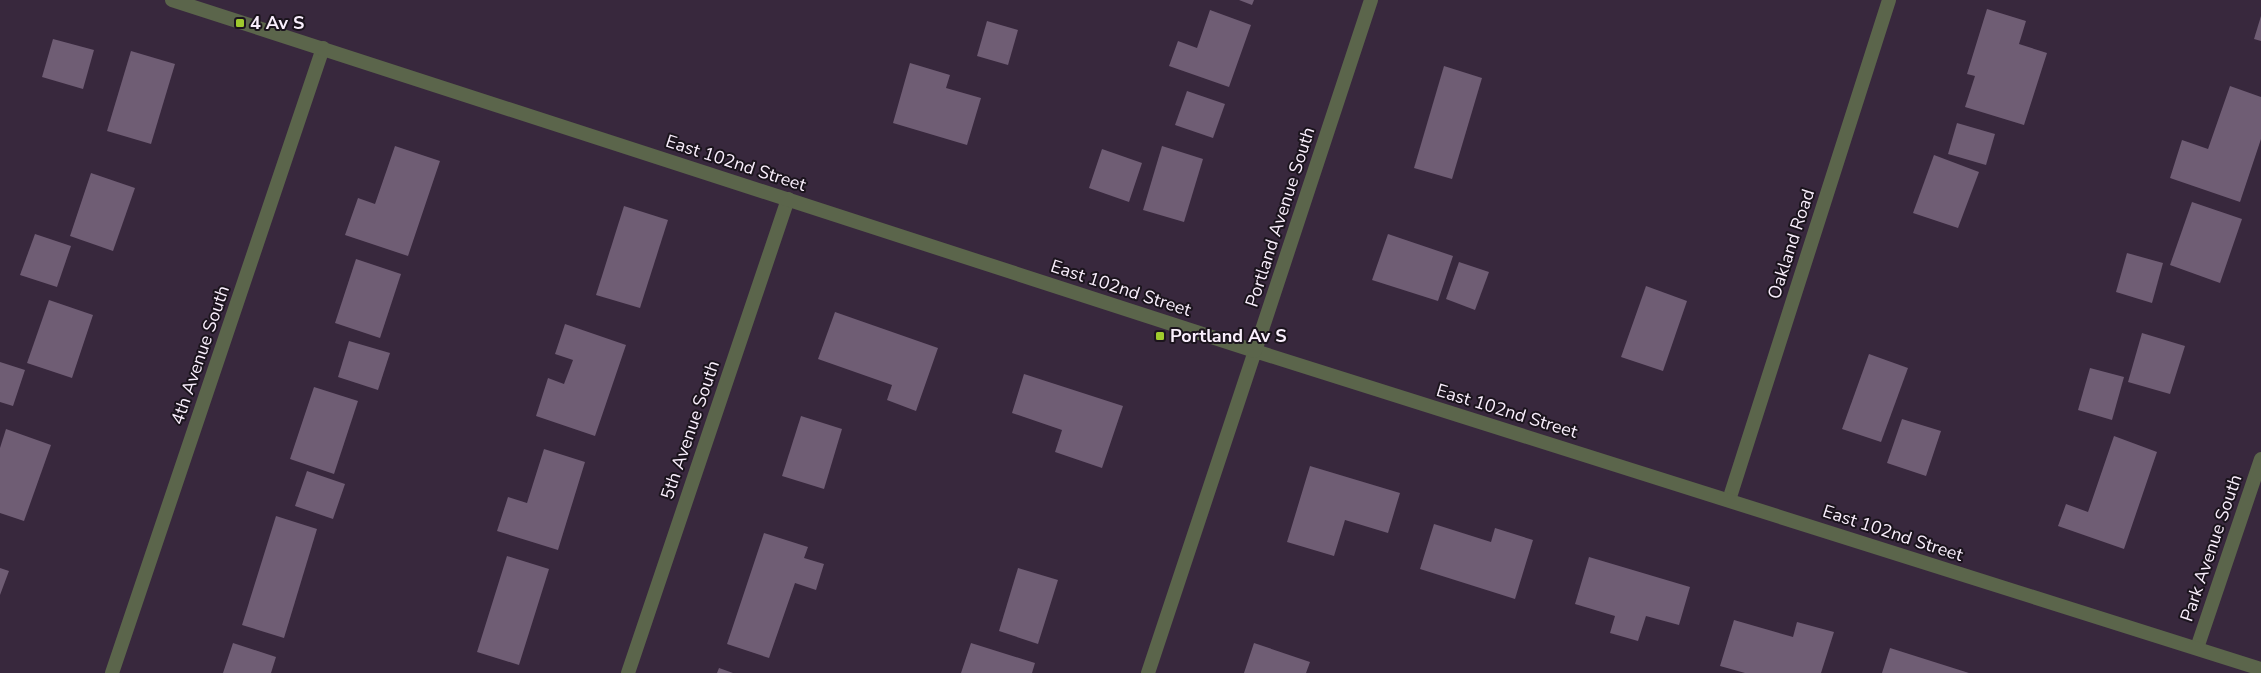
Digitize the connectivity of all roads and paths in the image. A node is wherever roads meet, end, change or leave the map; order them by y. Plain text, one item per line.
1 (172, 0) edge
2 (1371, 0) edge
3 (1889, 0) edge
4 (323, 48) junction
5 (788, 199) junction
6 (1255, 351) junction
7 (2261, 459) edge
8 (1729, 500) junction
9 (2197, 648) junction
10 (2261, 668) edge
11 (112, 673) edge
12 (628, 673) edge
13 (1148, 673) edge

1 - 4 street, East 102nd Street
2 - 6 street, Portland Avenue South
3 - 8 street, Oakland Road
4 - 5 street, East 102nd Street
4 - 11 street, 4th Avenue South
5 - 6 street, East 102nd Street
5 - 12 street, 5th Avenue South
6 - 8 street, East 102nd Street
6 - 13 street, Portland Avenue South
7 - 9 street, Park Avenue South
8 - 9 street, East 102nd Street
9 - 10 street, East 102nd Street

